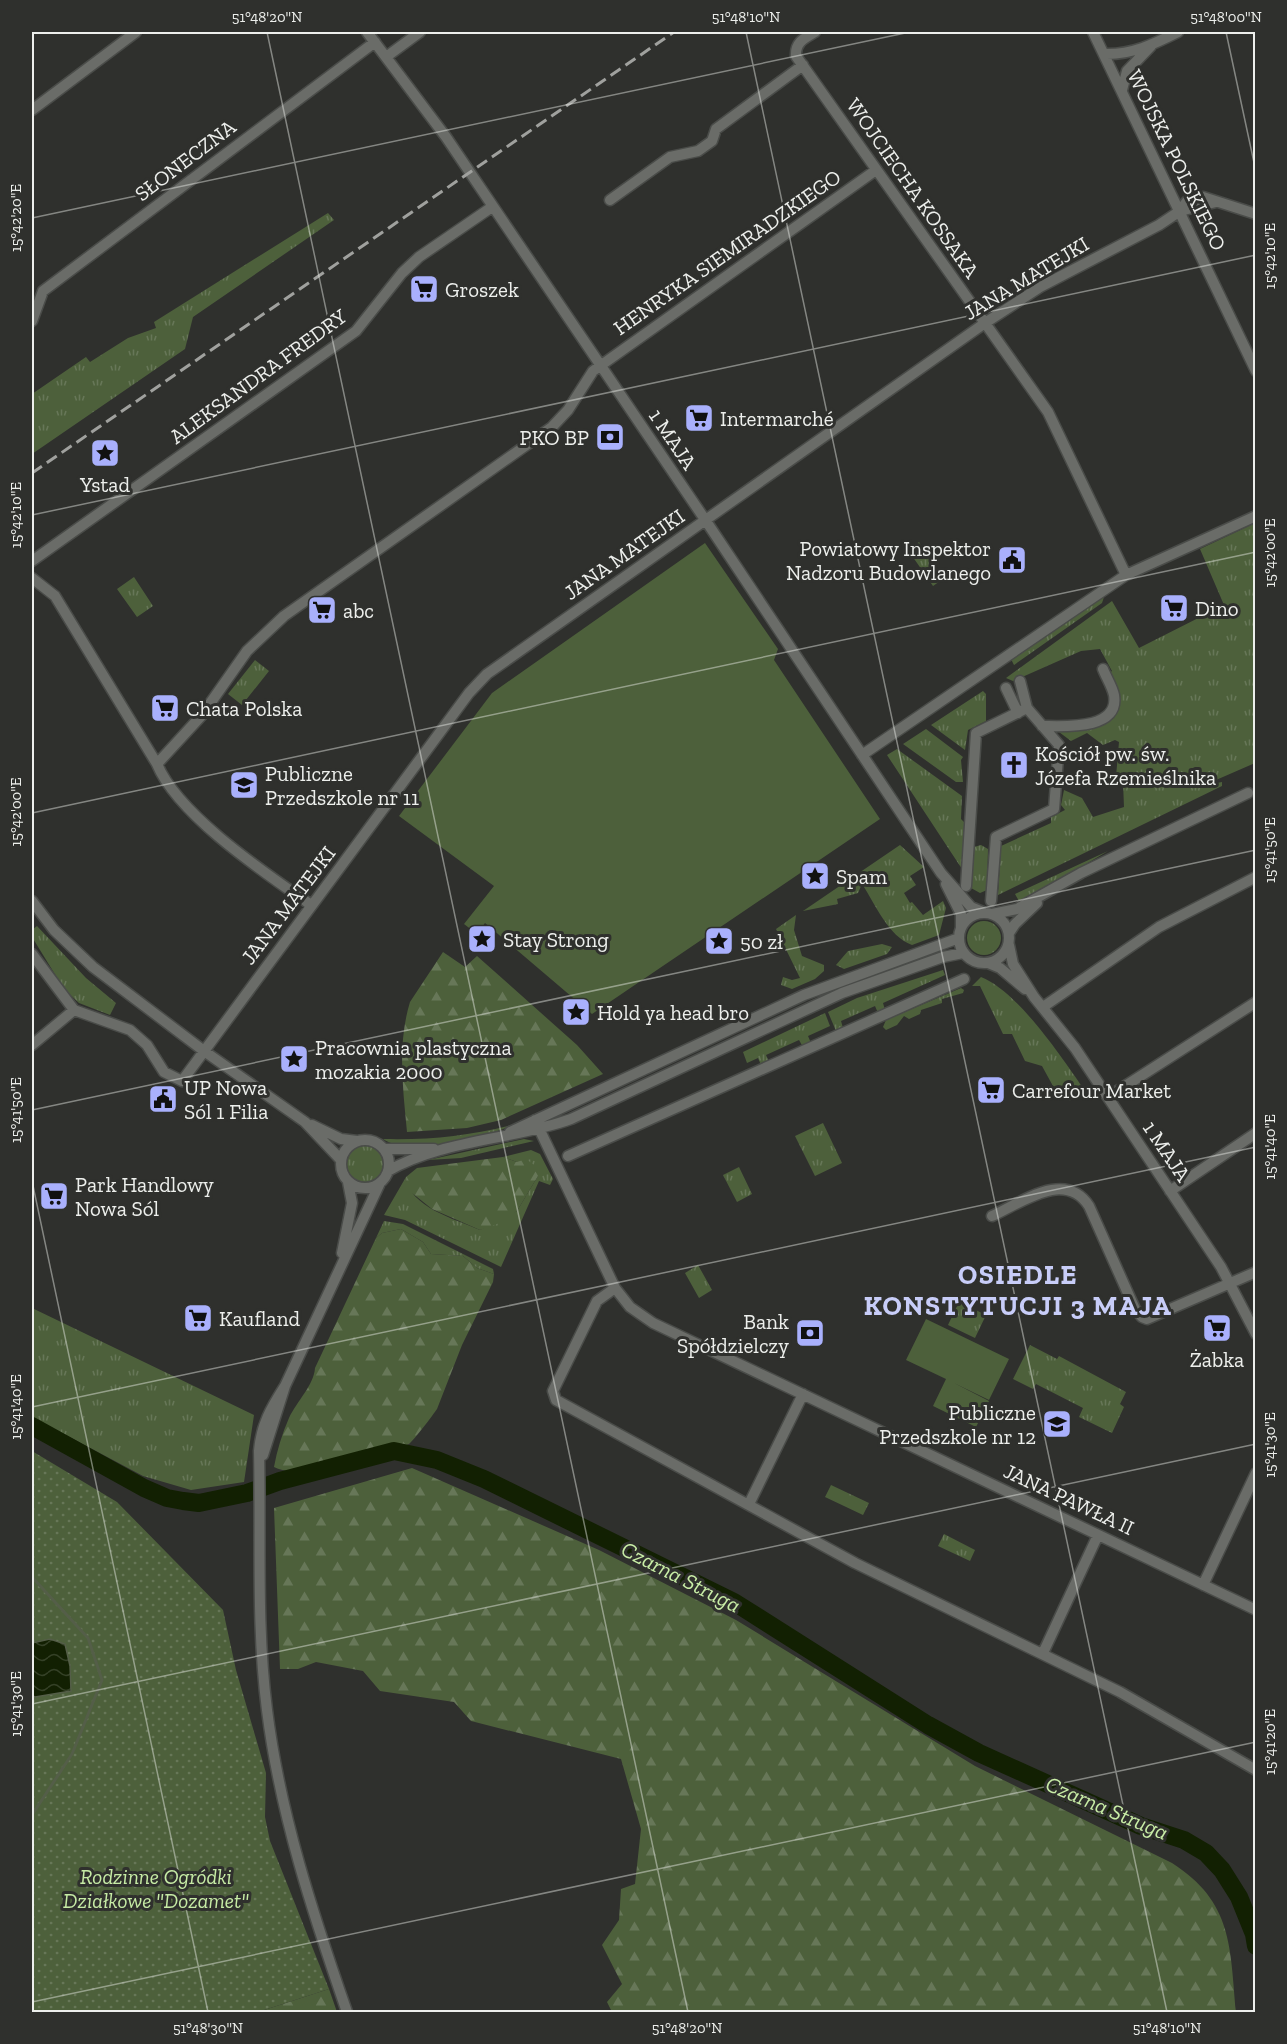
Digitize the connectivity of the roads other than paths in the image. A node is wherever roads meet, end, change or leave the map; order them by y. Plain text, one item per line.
1 (136, 32) edge
2 (367, 32) edge
3 (420, 32) edge
4 (815, 32) edge
5 (1093, 32) edge
6 (1178, 32) edge
7 (375, 42) junction
8 (1151, 46) junction
9 (1104, 54) junction
10 (386, 57) junction
11 (802, 65) junction
12 (1122, 90) junction
13 (32, 110) edge
14 (876, 170) junction
15 (610, 200) dead end
16 (492, 207) junction
17 (1180, 210) junction
18 (1256, 214) edge
19 (32, 321) edge
20 (985, 322) junction
21 (600, 366) junction
22 (1256, 371) edge
23 (1256, 516) edge
24 (706, 521) junction
25 (32, 561) edge
26 (1126, 575) junction
27 (32, 578) edge
28 (1103, 669) dead end
29 (1020, 681) dead end
30 (1006, 688) dead end
31 (1022, 710) junction
32 (1042, 726) junction
33 (862, 755) junction
34 (157, 764) junction
35 (1253, 791) edge
36 (941, 873) junction
37 (1256, 877) edge
38 (966, 886) dead end
39 (1046, 895) junction
40 (32, 901) edge
41 (992, 901) dead end
42 (311, 905) junction
43 (988, 913) junction
44 (960, 933) junction
45 (1009, 933) junction
46 (1009, 945) junction
47 (963, 953) junction
48 (33, 959) edge
49 (988, 963) junction
50 (964, 979) dead end
51 (1034, 997) junction
52 (1256, 1002) edge
53 (1043, 1007) junction
54 (74, 1010) junction
55 (32, 1046) edge
56 (204, 1051) junction
57 (1108, 1097) junction
58 (305, 1122) junction
59 (537, 1125) junction
60 (1256, 1133) edge
61 (357, 1142) junction
62 (384, 1149) junction
63 (449, 1149) junction
64 (568, 1156) dead end
65 (341, 1160) junction
66 (388, 1171) junction
67 (348, 1182) junction
68 (380, 1183) junction
69 (1170, 1191) junction
70 (992, 1216) dead end
71 (340, 1266) junction
72 (1256, 1272) edge
73 (1231, 1284) junction
74 (615, 1288) junction
75 (1256, 1334) edge
76 (802, 1394) junction
77 (1256, 1473) edge
78 (749, 1504) junction
79 (1098, 1535) junction
80 (1203, 1584) junction
81 (1256, 1610) edge
82 (1043, 1653) junction
83 (1256, 1770) edge
84 (347, 2013) edge

1 - 13 street
2 - 7 street, 1 MAJA
3 - 10 street
4 - 11 street
5 - 9 street, WOJSKA POLSKIEGO
6 - 8 street
7 - 10 street, 1 MAJA
7 - 19 street, SŁONECZNA
8 - 9 street
8 - 12 street
9 - 12 street, WOJSKA POLSKIEGO
10 - 16 street, 1 MAJA
11 - 14 street, WOJCIECHA KOSSAKA
11 - 15 street
12 - 17 street, WOJSKA POLSKIEGO
14 - 20 street, WOJCIECHA KOSSAKA
14 - 21 street, HENRYKA SIEMIRADZKIEGO
16 - 21 street, 1 MAJA
16 - 25 street, ALEKSANDRA FREDRY
17 - 18 street
17 - 20 street, JANA MATEJKI
17 - 22 street, WOJSKA POLSKIEGO
20 - 24 street, JANA MATEJKI
20 - 26 street, WOJCIECHA KOSSAKA
21 - 24 street, 1 MAJA
21 - 34 street, HENRYKA SIEMIRADZKIEGO
23 - 26 street
24 - 33 street, 1 MAJA
24 - 42 street, JANA MATEJKI
26 - 33 street
27 - 34 street
28 - 32 street
29 - 31 street
30 - 31 street
31 - 32 street
31 - 38 street
32 - 41 street
33 - 36 street, 1 MAJA
34 - 42 street
35 - 39 street
36 - 43 street, 1 MAJA
36 - 44 street, 1 MAJA
37 - 53 street
39 - 43 street
39 - 45 street
40 - 56 street
42 - 56 street, JANA MATEJKI
43 - 44 street
43 - 45 street
44 - 47 street
44 - 59 street
45 - 46 street
46 - 49 street
46 - 51 street, 1 MAJA
47 - 49 street
47 - 59 street
48 - 54 street
49 - 51 street, 1 MAJA
50 - 64 street
51 - 53 street, 1 MAJA
52 - 57 street
53 - 57 street, 1 MAJA
54 - 55 street
54 - 56 street
56 - 58 street
57 - 69 street, 1 MAJA
58 - 61 street
58 - 65 street
59 - 63 street
59 - 74 street, JANA PAWŁA II
60 - 69 street
61 - 62 street
61 - 65 street
62 - 63 street
62 - 66 street
63 - 66 street
65 - 67 street
66 - 68 street
67 - 68 street
67 - 71 street
68 - 71 street
69 - 73 street, 1 MAJA
70 - 73 street
71 - 84 street
72 - 73 street
73 - 75 street, 1 MAJA
74 - 76 street, JANA PAWŁA II
74 - 78 street
76 - 78 street
76 - 79 street, JANA PAWŁA II
77 - 80 street
78 - 82 street
79 - 80 street, JANA PAWŁA II
79 - 82 street
80 - 81 street, JANA PAWŁA II
82 - 83 street

